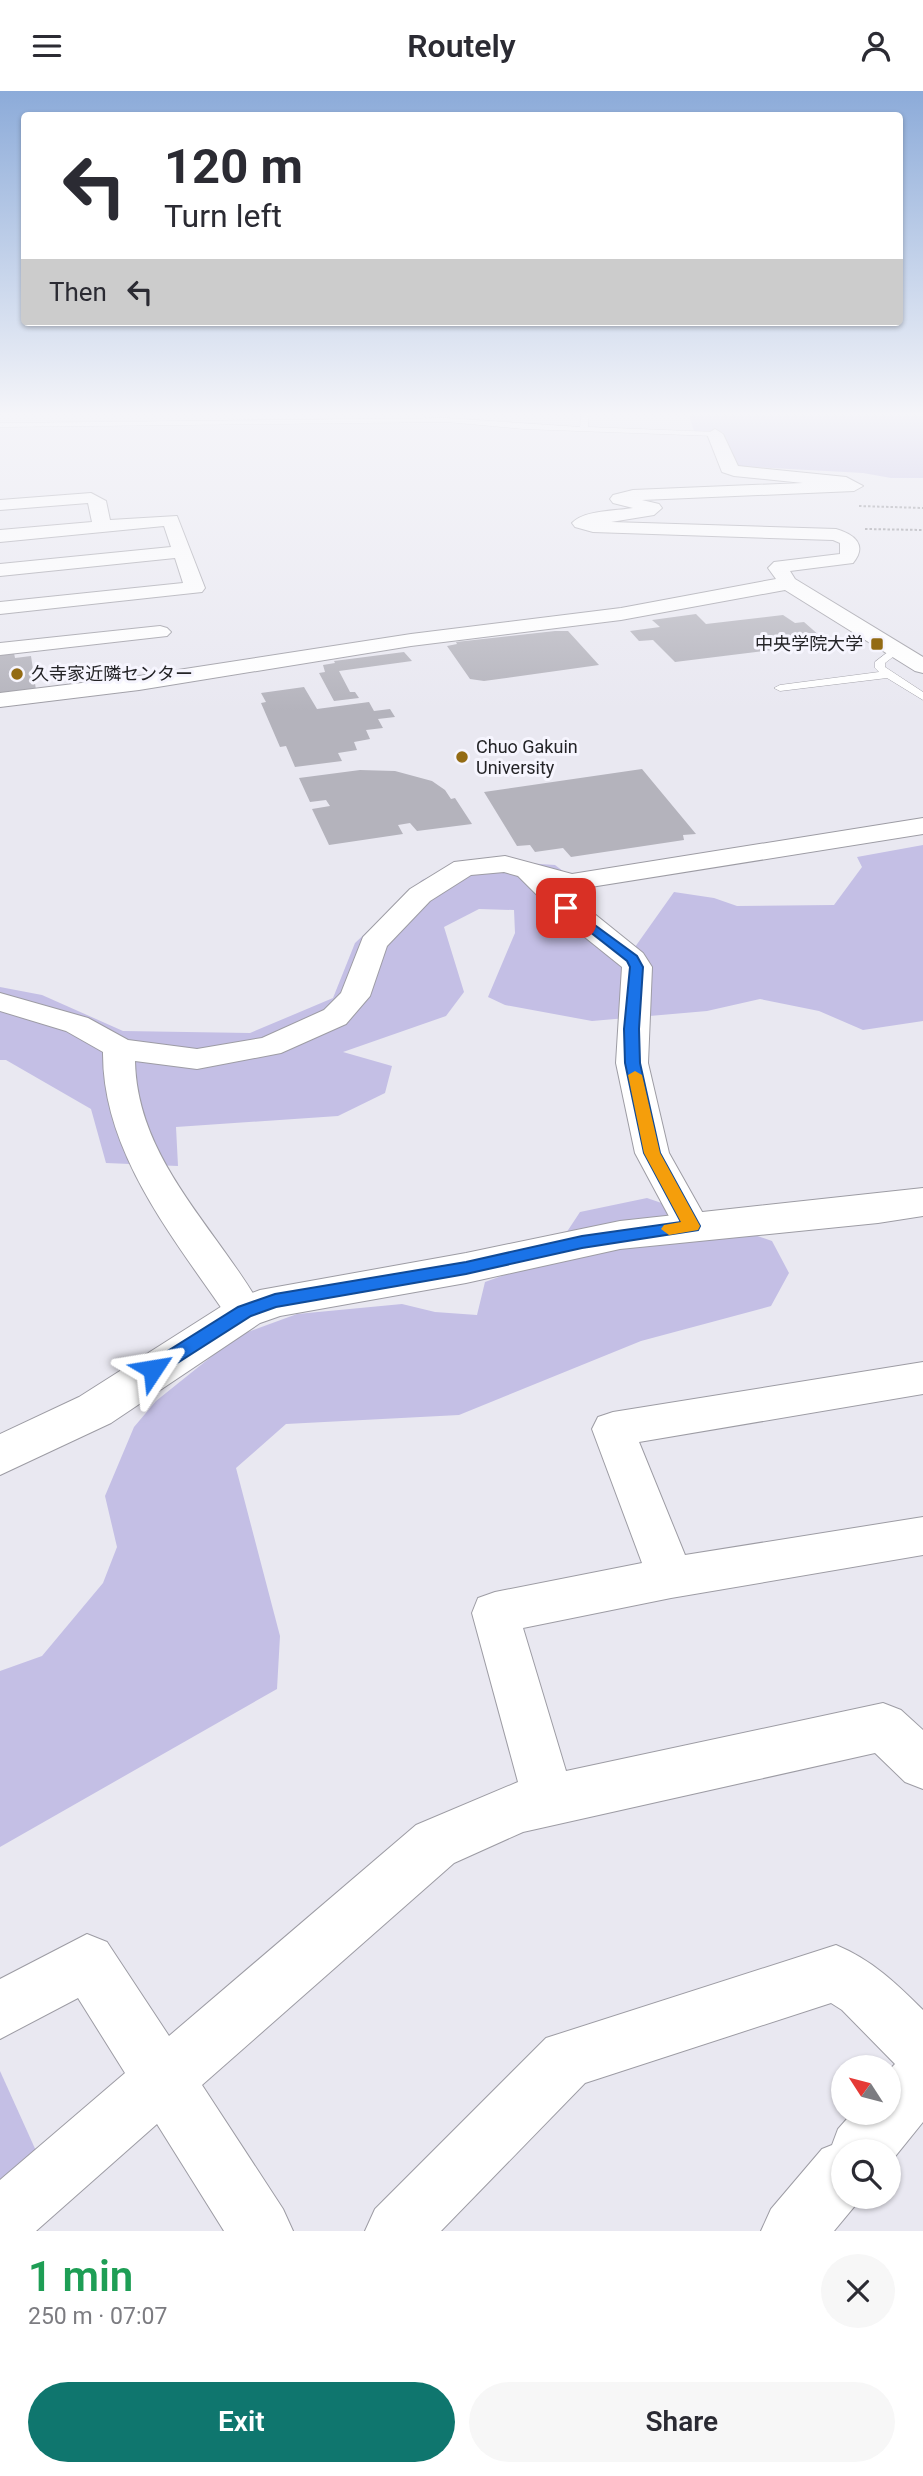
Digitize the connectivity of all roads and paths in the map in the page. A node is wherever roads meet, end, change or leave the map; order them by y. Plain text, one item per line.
1 (99, 512) edge
2 (643, 512) edge
3 (102, 527) junction
4 (0, 536) edge
5 (181, 552) junction
6 (0, 569) edge
7 (788, 583) junction
8 (148, 593) junction
9 (0, 608) edge
10 (160, 632) junction
11 (0, 649) edge
12 (897, 650) junction
13 (923, 666) edge
14 (889, 674) junction
15 (177, 677) junction
16 (780, 688) dead end
17 (923, 697) edge
18 (0, 700) edge
19 (923, 826) edge
20 (525, 867) junction
21 (0, 1002) edge
22 (118, 1049) junction
23 (923, 1202) edge
24 (692, 1226) junction
25 (244, 1312) junction
26 (923, 1378) edge
27 (0, 1456) edge
28 (923, 1535) edge
29 (671, 1578) junction
30 (923, 1764) edge
31 (549, 1800) junction
32 (0, 2010) edge
33 (923, 2051) edge
34 (923, 2076) edge
35 (163, 2079) junction
36 (870, 2139) edge
37 (831, 2186) edge
38 (0, 2221) edge
39 (261, 2231) edge
40 (397, 2231) edge
41 (793, 2231) edge

1 - 3 street
2 - 7 street
3 - 4 street
3 - 5 street
5 - 6 street
5 - 8 street
7 - 12 street
7 - 15 street
8 - 9 street
8 - 10 street
10 - 11 street
10 - 15 street
12 - 13 street
12 - 14 lane
14 - 16 lane
14 - 17 lane
15 - 18 street
19 - 20 street
20 - 22 street
20 - 24 street
21 - 22 street
22 - 25 street
23 - 24 street
24 - 25 street
25 - 27 street
26 - 29 street
28 - 29 street
29 - 31 street
30 - 31 street
31 - 35 street
32 - 35 street
33 - 40 street
34 - 36 street
35 - 38 street
35 - 39 street
37 - 41 street

